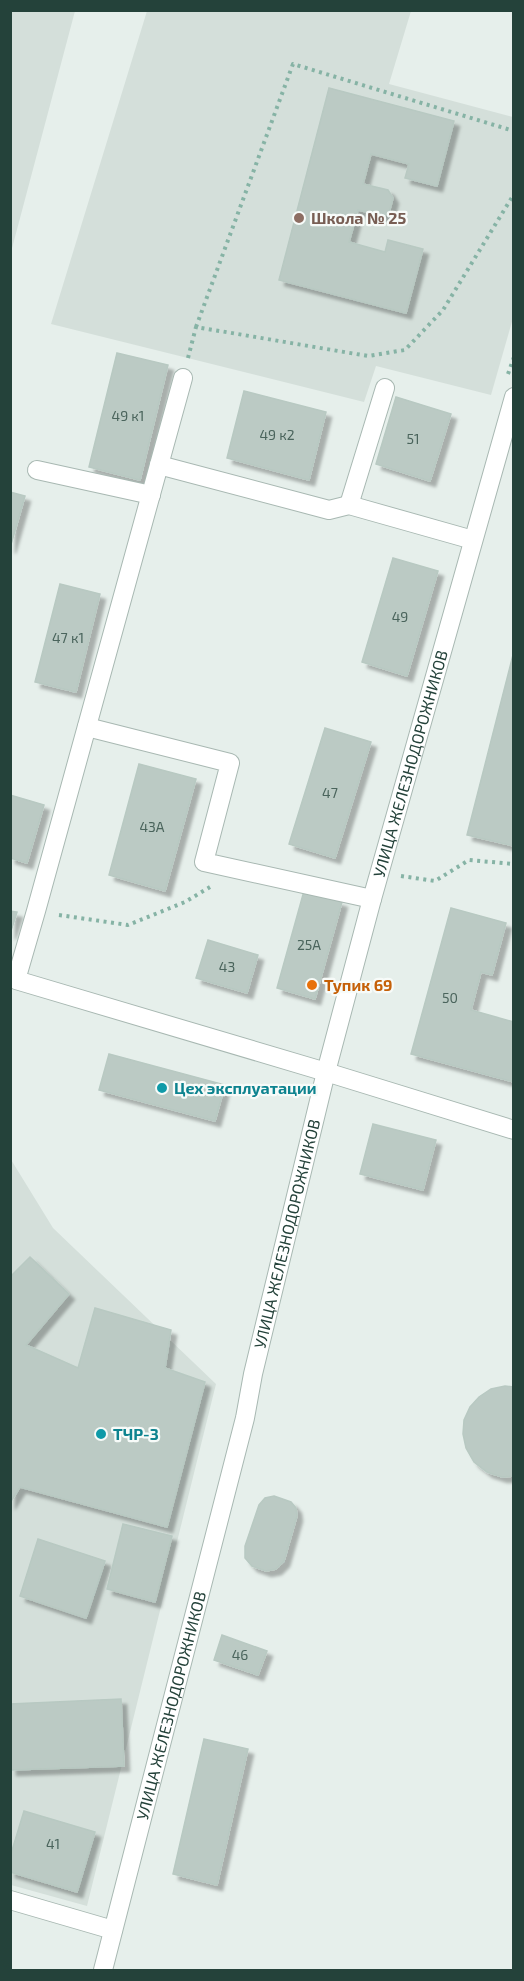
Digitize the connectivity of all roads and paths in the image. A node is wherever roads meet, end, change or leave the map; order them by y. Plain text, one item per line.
1 (513, 132) edge
2 (513, 194) edge
3 (196, 327) junction
4 (183, 378) joint
5 (385, 388) dead end
6 (513, 397) edge
7 (159, 465) junction
8 (37, 470) dead end
9 (151, 495) junction
10 (349, 505) junction
11 (473, 540) junction
12 (87, 727) junction
13 (372, 899) junction
14 (326, 1072) junction
15 (513, 1130) edge
16 (10, 1900) edge
17 (113, 1930) junction
18 (103, 1971) edge

1 - 3 path
2 - 3 path
3 - 4 path
4 - 7 street
5 - 10 street
6 - 11 street, УЛИЦА ЖЕЛЕЗНОДОРОЖНИКОВ
7 - 9 street
7 - 10 street
8 - 9 street
9 - 12 street
10 - 11 street
11 - 13 street, УЛИЦА ЖЕЛЕЗНОДОРОЖНИКОВ
12 - 13 street
12 - 14 street
13 - 14 street, УЛИЦА ЖЕЛЕЗНОДОРОЖНИКОВ
14 - 15 street
14 - 17 street, УЛИЦА ЖЕЛЕЗНОДОРОЖНИКОВ
16 - 17 street
17 - 18 street, УЛИЦА ЖЕЛЕЗНОДОРОЖНИКОВ

